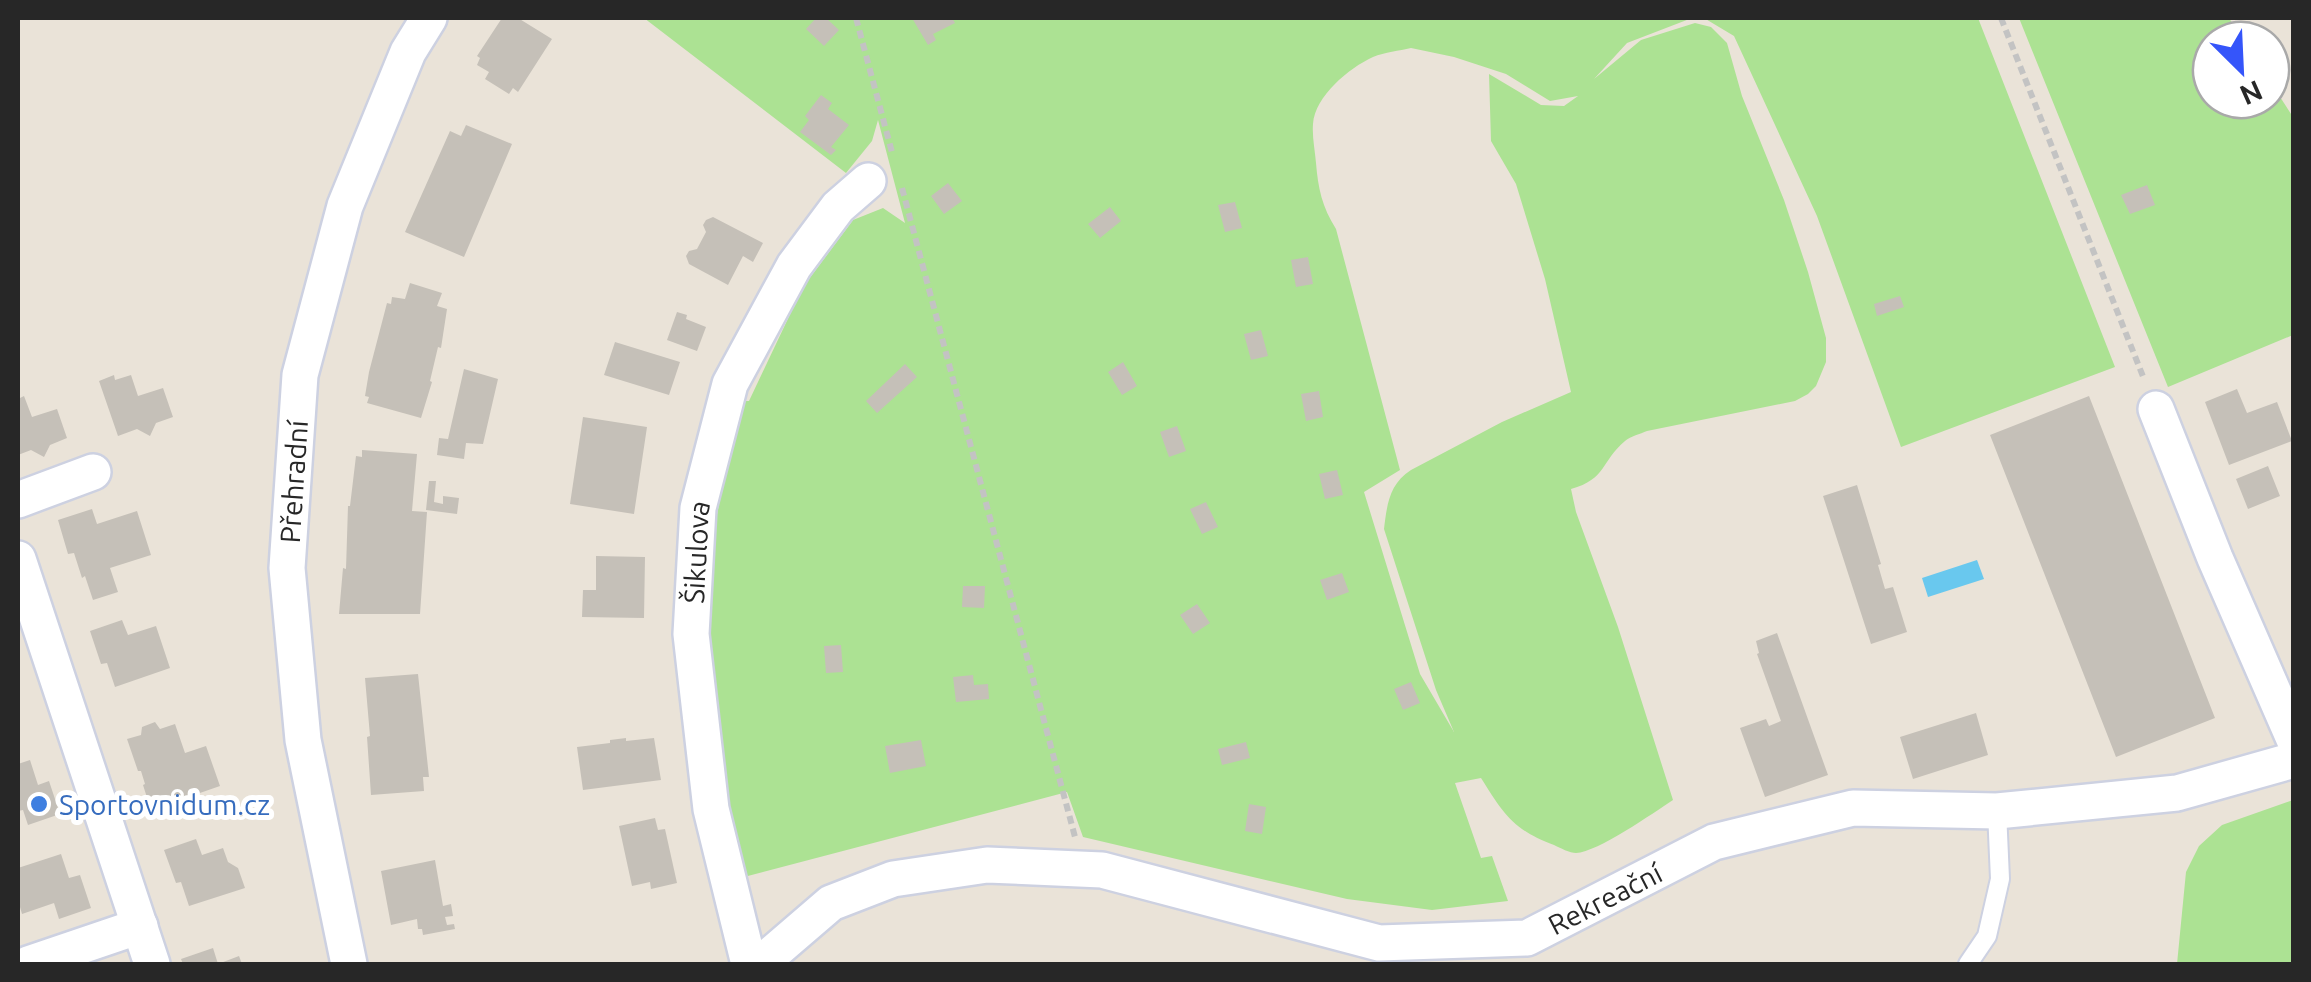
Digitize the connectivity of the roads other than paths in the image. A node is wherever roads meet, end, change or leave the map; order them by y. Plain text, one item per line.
1 (428, 18) edge
2 (882, 175) road end
3 (2156, 409) road end
4 (93, 472) dead end
5 (18, 500) edge
6 (18, 559) edge
7 (2294, 739) edge
8 (2294, 760) edge
9 (1997, 811) junction
10 (140, 926) junction
11 (28, 964) edge
12 (152, 964) edge
13 (349, 964) edge
14 (748, 964) edge
15 (760, 964) edge
16 (1968, 964) edge

1 - 13 street, Přehradní
2 - 14 street, Šikulova
3 - 7 street
4 - 5 street
6 - 10 street
8 - 9 street, Rekreační
9 - 15 street, Rekreační
9 - 16 lane
10 - 11 street
10 - 12 street

